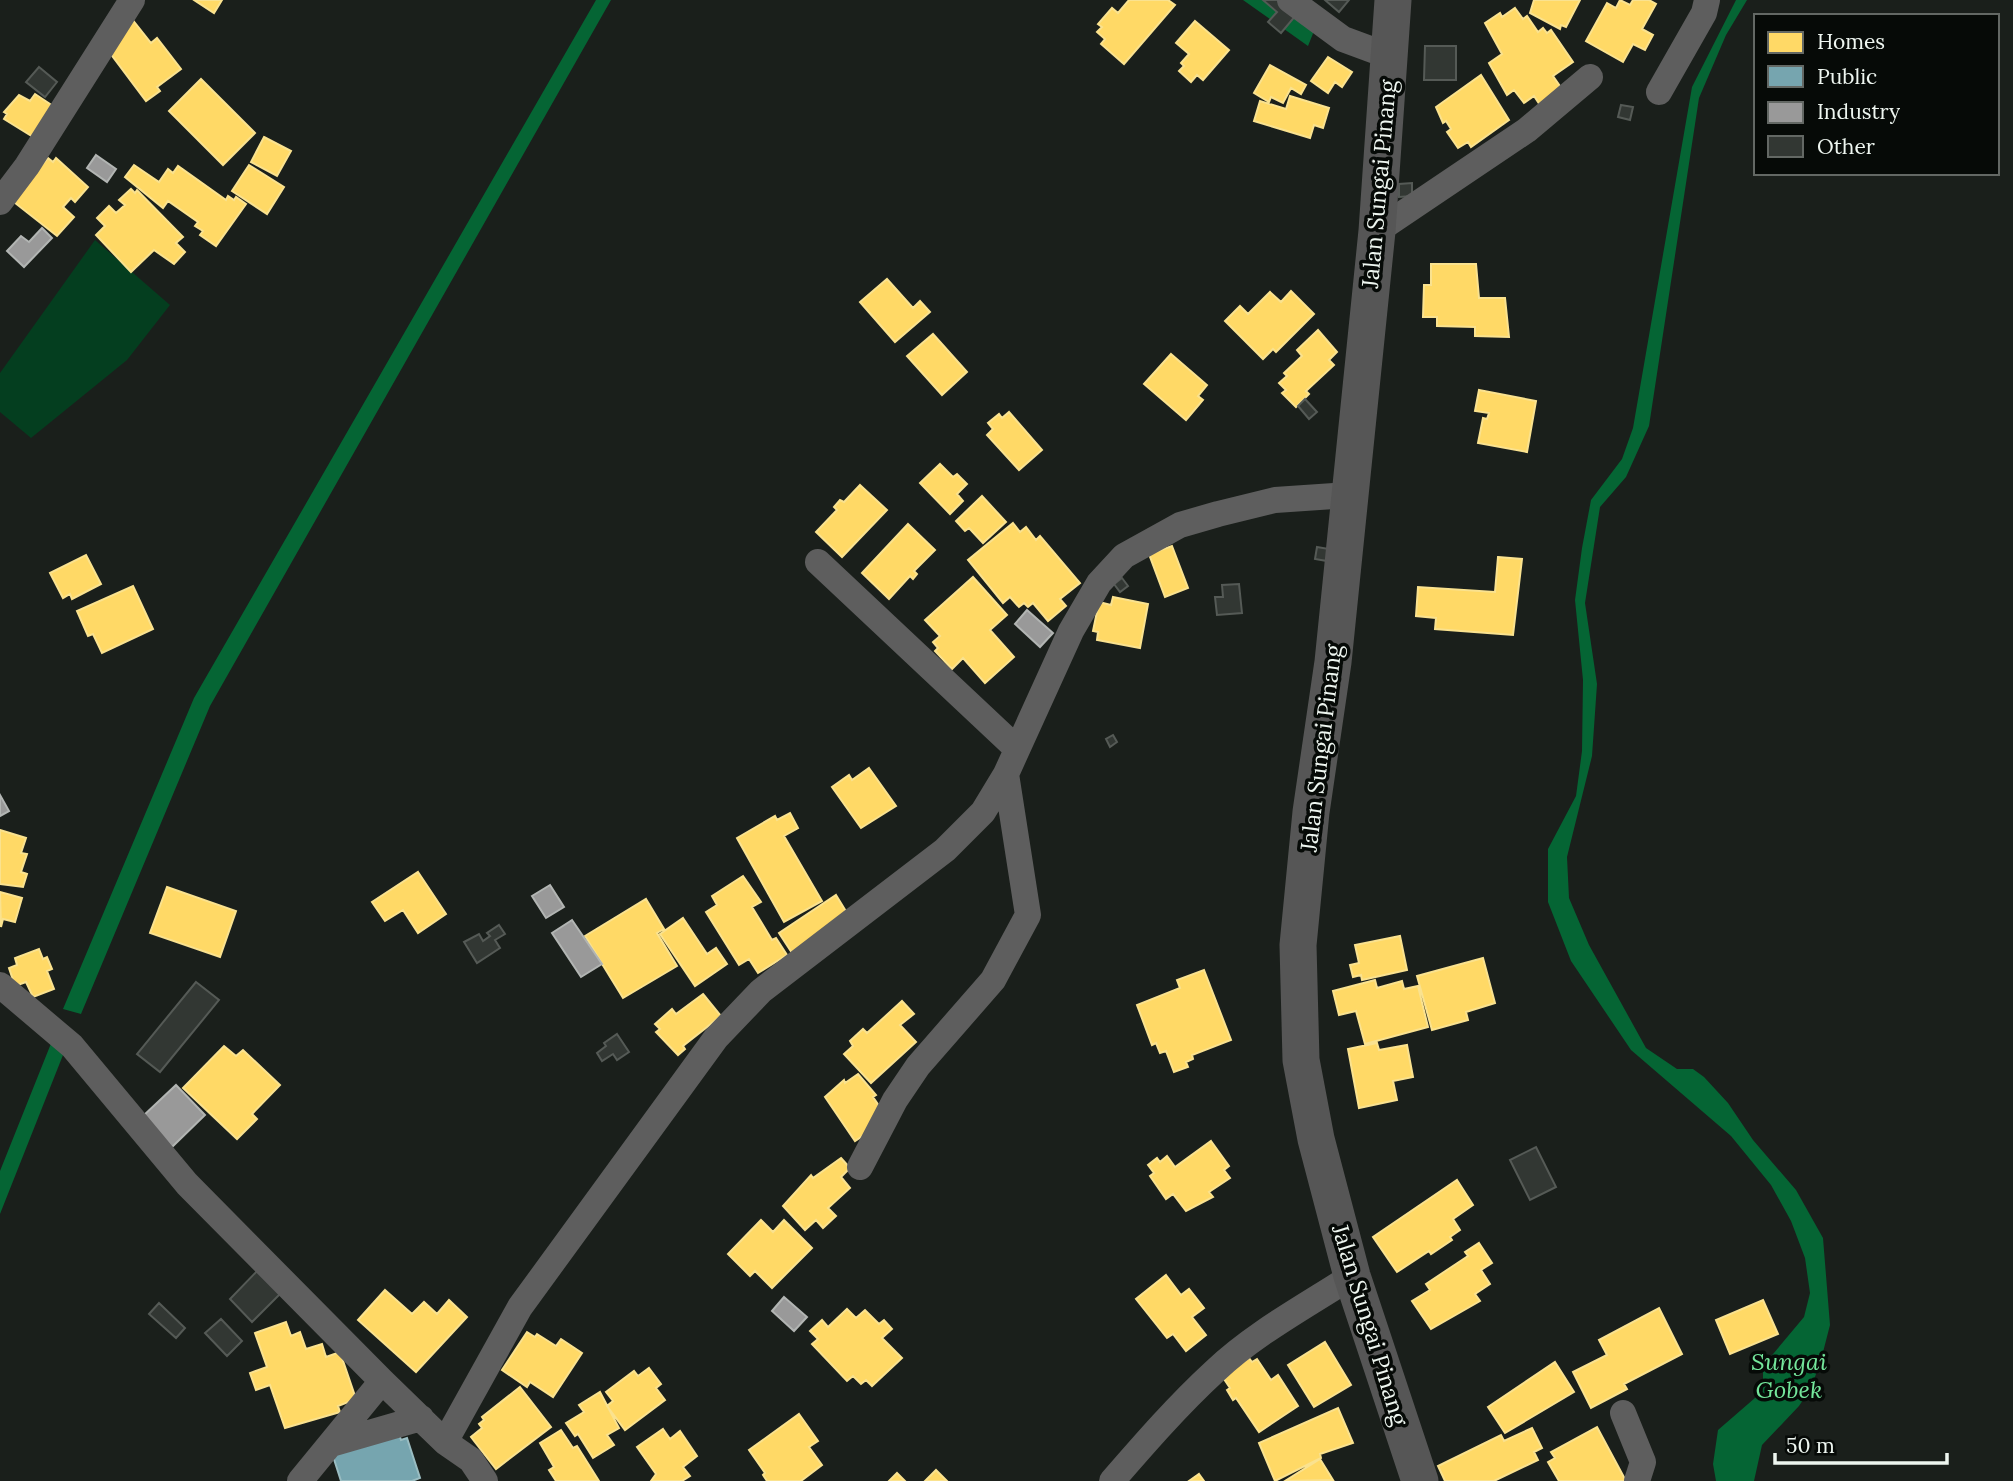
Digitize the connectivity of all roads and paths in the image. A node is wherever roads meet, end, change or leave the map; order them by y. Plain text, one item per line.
1 (132, 0) edge
2 (1290, 0) edge
3 (1393, 0) edge
4 (1707, 0) edge
5 (1389, 56) junction
6 (1590, 77) dead end
7 (1659, 92) dead end
8 (0, 202) edge
9 (1377, 231) junction
10 (1349, 495) junction
11 (818, 562) dead end
12 (1016, 748) junction
13 (1006, 774) junction
14 (0, 985) edge
15 (860, 1167) dead end
16 (1352, 1276) junction
17 (382, 1381) junction
18 (1623, 1413) dead end
19 (421, 1418) junction
20 (446, 1442) junction
21 (331, 1444) junction
22 (300, 1481) edge
23 (485, 1481) edge
24 (1112, 1481) edge
25 (1420, 1481) edge
26 (1637, 1481) edge

1 - 8 street
2 - 5 street
3 - 5 street, Jalan Sungai Pinang
4 - 7 street
5 - 9 street, Jalan Sungai Pinang
6 - 9 street
9 - 10 street, Jalan Sungai Pinang
10 - 12 street
10 - 16 street, Jalan Sungai Pinang
11 - 12 street
12 - 13 street
13 - 15 street
13 - 20 street
14 - 17 street
16 - 24 street
16 - 25 street, Jalan Sungai Pinang
17 - 19 street
17 - 21 street
18 - 26 street
19 - 20 street
19 - 21 street
20 - 23 street
21 - 22 street

